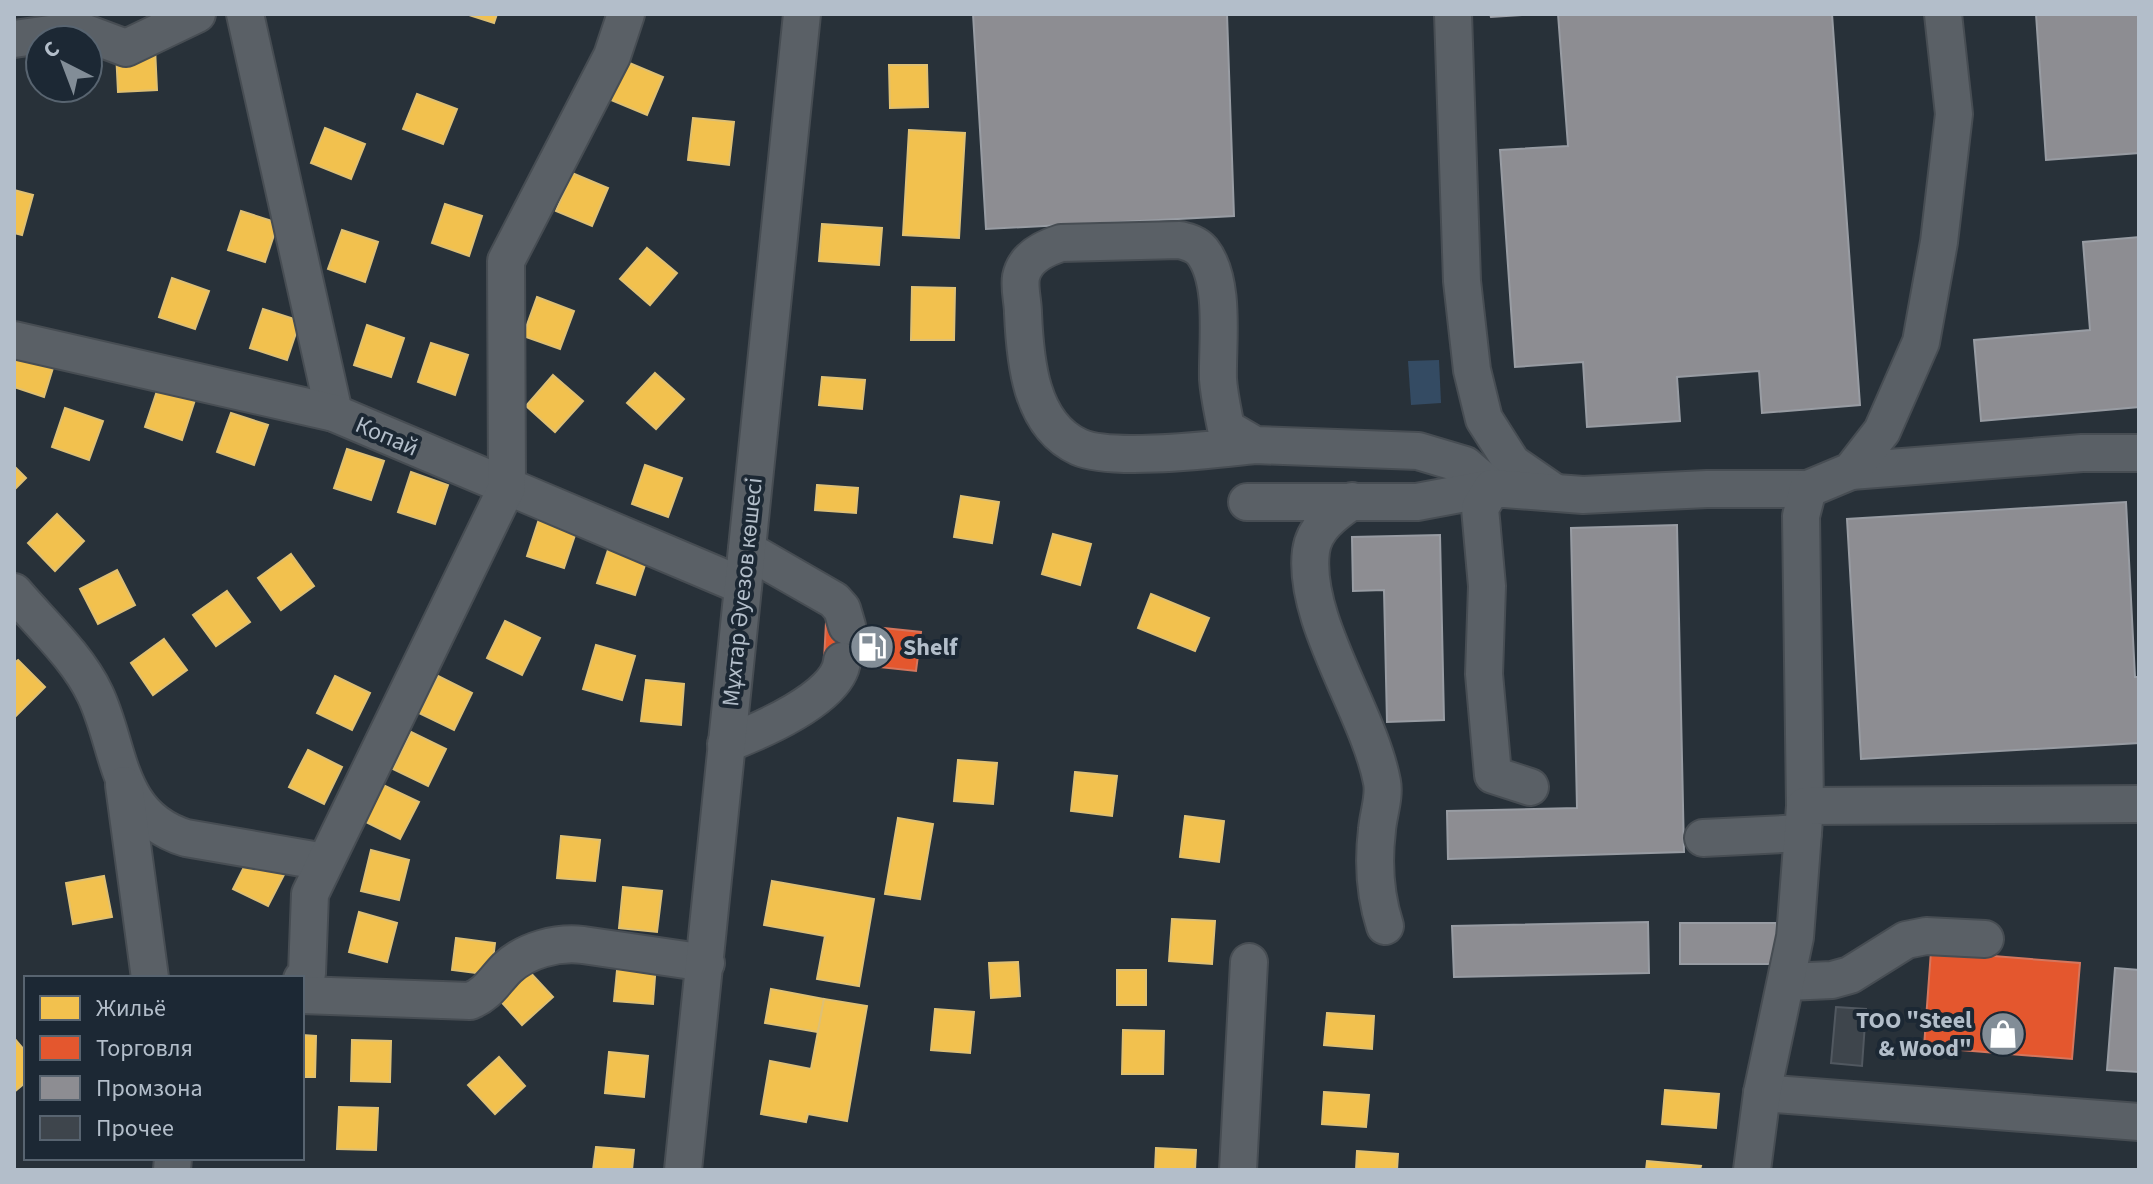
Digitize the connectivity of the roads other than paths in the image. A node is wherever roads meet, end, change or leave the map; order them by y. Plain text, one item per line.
1 (197, 14) edge
2 (245, 14) edge
3 (626, 14) edge
4 (802, 14) edge
5 (1453, 14) edge
6 (1943, 14) edge
7 (14, 39) edge
8 (14, 340) edge
9 (334, 413) junction
10 (1255, 445) junction
11 (2139, 453) edge
12 (1851, 471) junction
13 (507, 487) junction
14 (1492, 488) junction
15 (1808, 489) junction
16 (1555, 493) junction
17 (1352, 501) junction
18 (1247, 502) dead end
19 (747, 550) junction
20 (743, 586) junction
21 (14, 592) edge
22 (847, 626) dead end
23 (842, 661) dead end
24 (726, 744) junction
25 (123, 781) junction
26 (1530, 787) dead end
27 (2139, 804) edge
28 (1804, 819) junction
29 (1703, 838) dead end
30 (325, 862) junction
31 (1385, 926) dead end
32 (1985, 939) dead end
33 (1249, 962) dead end
34 (706, 963) junction
35 (150, 976) edge
36 (304, 977) edge
37 (1787, 982) junction
38 (304, 995) edge
39 (1762, 1093) junction
40 (2139, 1122) edge
41 (683, 1170) edge
42 (1238, 1170) edge
43 (1752, 1170) edge

1 - 7 street
2 - 9 street
3 - 13 street
4 - 19 street, Мұхтар Әуезов көшесі
5 - 16 street
6 - 12 street
8 - 9 street, Копай
9 - 13 street, Копай
10 - 10 street
10 - 14 street
11 - 12 street
12 - 15 street
13 - 20 street, Копай
13 - 30 street
14 - 16 street
14 - 17 street
14 - 26 street
15 - 16 street
15 - 28 street
17 - 18 street
17 - 31 street
19 - 20 street, Мұхтар Әуезов көшесі
19 - 22 street
20 - 24 street, Мұхтар Әуезов көшесі
21 - 25 street
23 - 24 street
24 - 34 street, Мұхтар Әуезов көшесі
25 - 30 street
25 - 35 street
27 - 28 street
28 - 29 street
28 - 37 street
30 - 36 street
32 - 37 street
33 - 42 street
34 - 38 street
34 - 41 street, Мұхтар Әуезов көшесі
37 - 39 street
39 - 40 street
39 - 43 street

